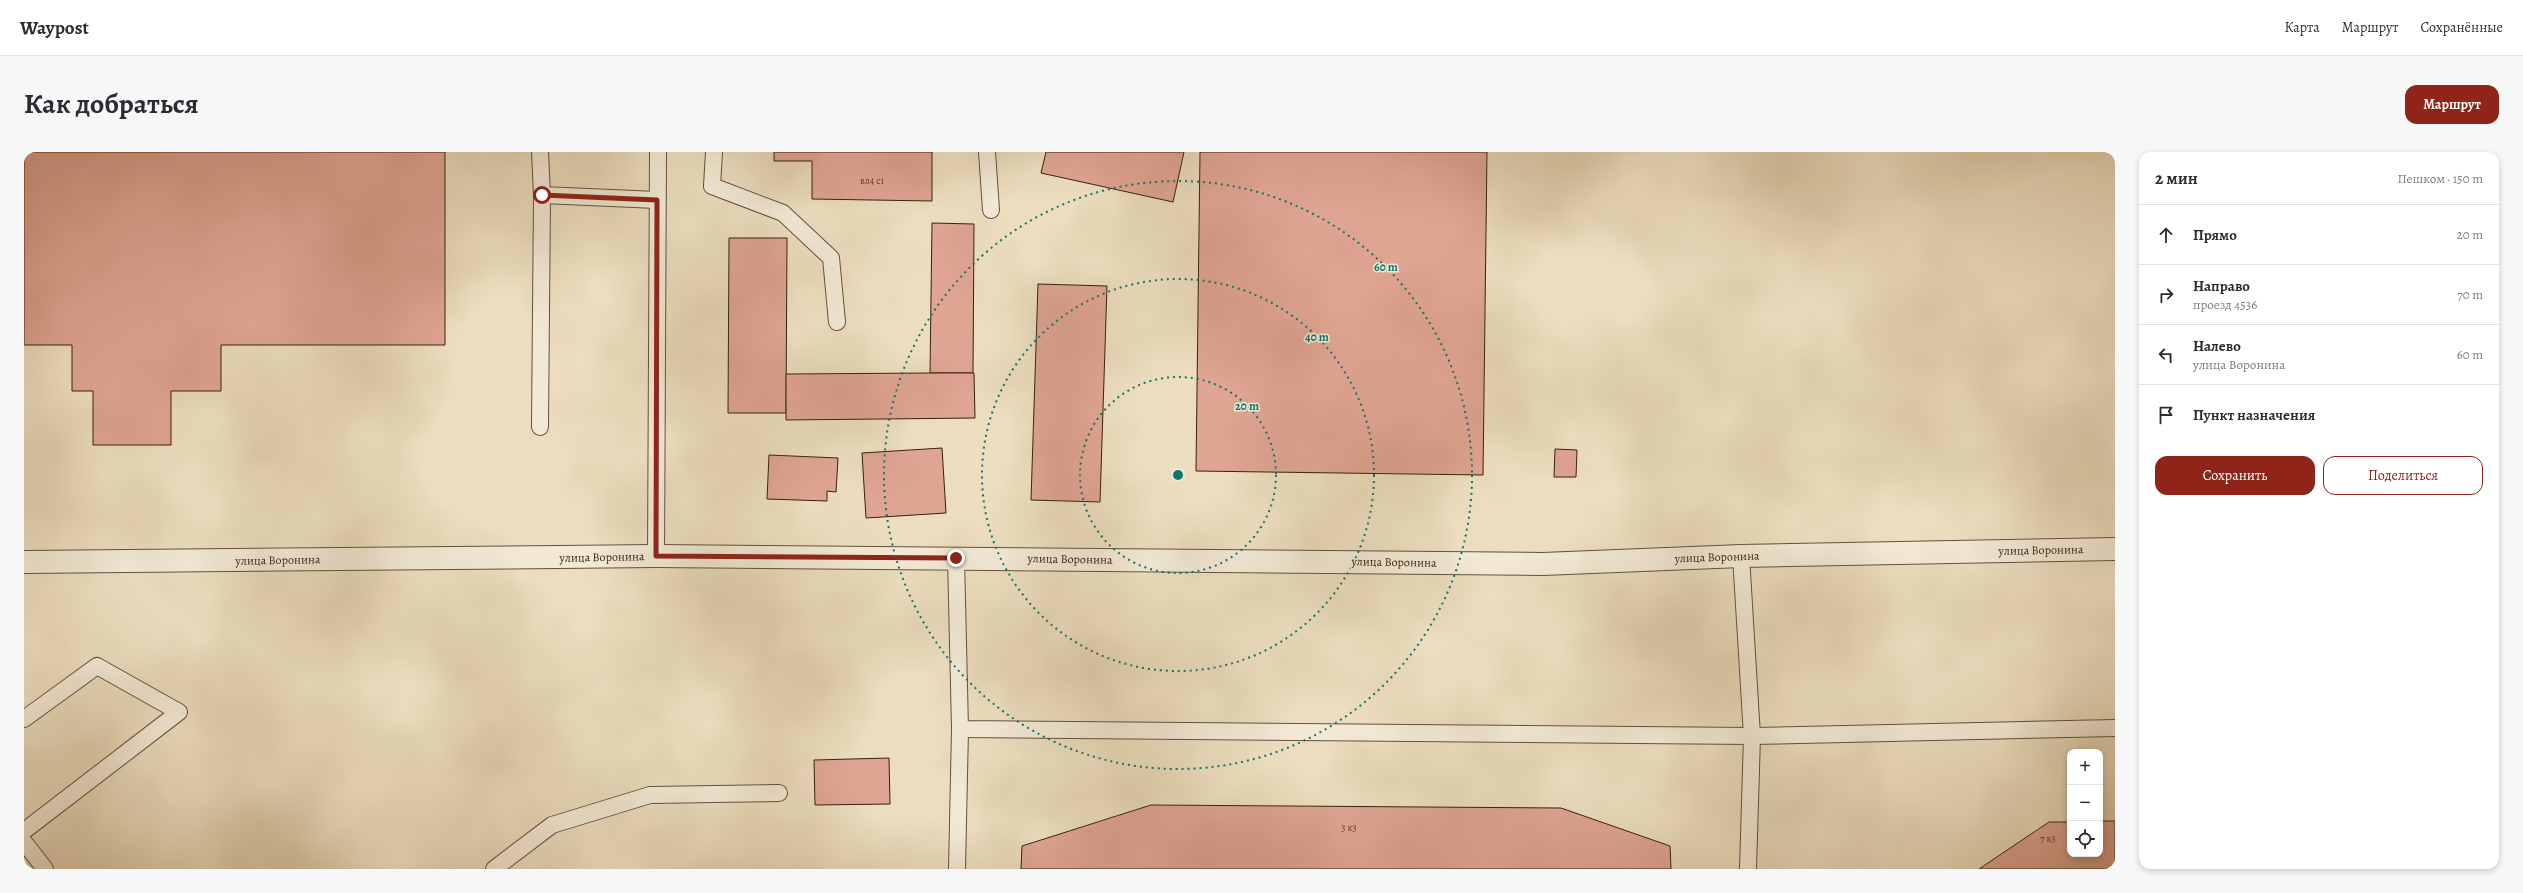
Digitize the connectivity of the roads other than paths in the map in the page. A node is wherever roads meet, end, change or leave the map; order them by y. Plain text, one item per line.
1 (540, 152) edge
2 (658, 152) edge
3 (714, 152) edge
4 (987, 152) edge
5 (542, 195) junction
6 (657, 200) junction
7 (991, 210) dead end
8 (837, 322) dead end
9 (540, 427) dead end
10 (2115, 549) edge
11 (656, 556) junction
12 (1740, 556) junction
13 (956, 558) junction
14 (24, 562) edge
15 (24, 719) edge
16 (2115, 728) edge
17 (960, 729) junction
18 (1752, 736) junction
19 (779, 793) dead end
20 (24, 831) edge
21 (24, 842) edge
22 (45, 869) edge
23 (494, 869) edge
24 (957, 869) edge
25 (1748, 869) edge

1 - 5 lane
2 - 6 lane
3 - 8 lane
4 - 7 lane
5 - 6 lane
5 - 9 lane
6 - 11 lane
10 - 12 street, улица Воронина
11 - 13 street, улица Воронина
11 - 14 street, улица Воронина
12 - 13 street, улица Воронина
12 - 18 lane
13 - 17 lane
15 - 20 lane
16 - 18 lane
17 - 18 lane
17 - 24 lane
18 - 25 lane
19 - 23 lane
21 - 22 lane

